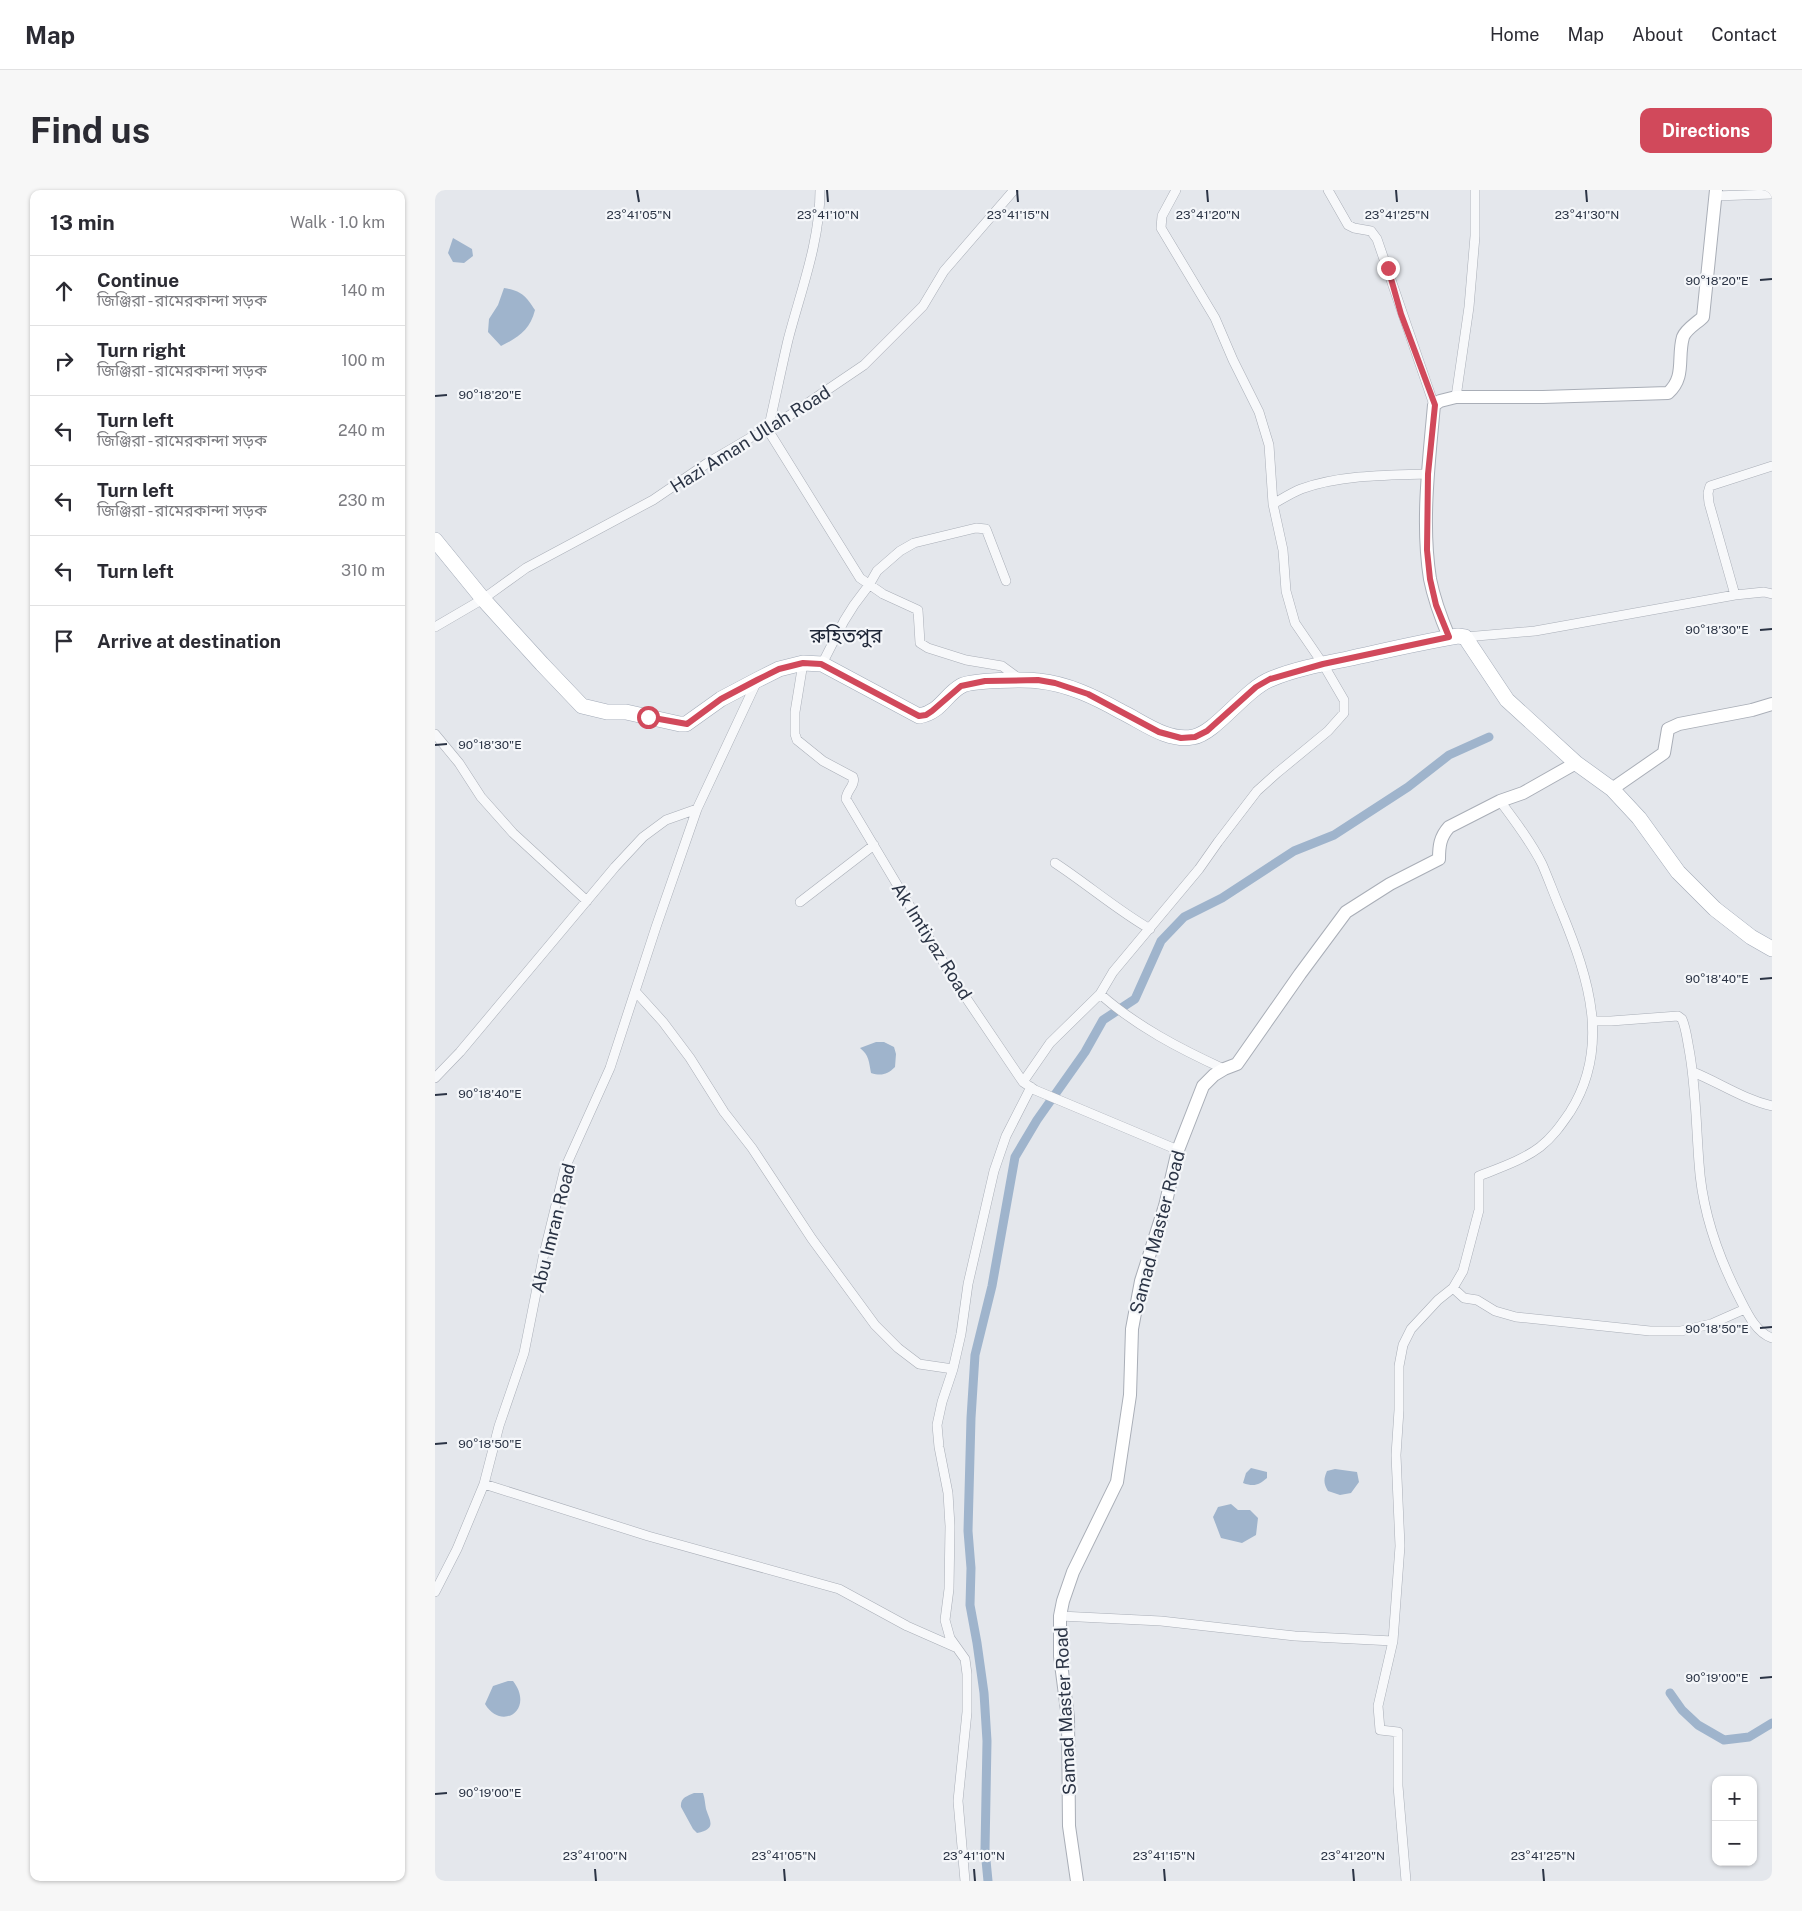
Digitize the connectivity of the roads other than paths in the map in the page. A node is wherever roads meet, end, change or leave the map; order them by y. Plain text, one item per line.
1 (820, 190) edge
2 (1014, 190) edge
3 (1177, 190) edge
4 (1328, 190) edge
5 (1475, 190) edge
6 (1715, 193) edge
7 (1772, 194) edge
8 (1456, 397) junction
9 (1435, 405) junction
10 (768, 430) junction
11 (1772, 466) edge
12 (1428, 474) junction
13 (1273, 504) junction
14 (435, 540) edge
15 (1006, 580) dead end
16 (869, 585) junction
17 (1772, 594) edge
18 (1735, 595) junction
19 (483, 600) junction
20 (435, 627) edge
21 (1449, 637) junction
22 (1465, 638) junction
23 (803, 663) junction
24 (821, 664) junction
25 (1323, 664) junction
26 (757, 680) junction
27 (1021, 680) junction
28 (1772, 704) edge
29 (435, 734) edge
30 (1576, 763) junction
31 (1612, 789) junction
32 (1500, 801) junction
33 (697, 809) junction
34 (873, 845) junction
35 (1055, 863) dead end
36 (587, 901) junction
37 (800, 902) dead end
38 (1150, 929) junction
39 (1772, 949) edge
40 (635, 991) junction
41 (1100, 994) junction
42 (1593, 1021) junction
43 (1224, 1069) junction
44 (1693, 1072) junction
45 (435, 1078) edge
46 (1030, 1086) junction
47 (1772, 1106) edge
48 (1178, 1150) junction
49 (1453, 1288) junction
50 (1745, 1309) junction
51 (1772, 1338) edge
52 (953, 1369) junction
53 (484, 1484) junction
54 (435, 1592) edge
55 (1060, 1616) junction
56 (1393, 1641) junction
57 (957, 1649) junction
58 (965, 1881) edge
59 (1077, 1881) edge
60 (1406, 1881) edge

1 - 10 street
2 - 10 street, Hazi Aman Ullah Road
3 - 13 street
4 - 9 street
5 - 8 street
6 - 7 street
6 - 8 street
8 - 9 street
9 - 12 street
10 - 16 street
10 - 19 street, Hazi Aman Ullah Road
11 - 18 street
12 - 13 street
12 - 21 street
13 - 25 street
14 - 19 main road
15 - 16 street
16 - 24 street
16 - 27 street
17 - 18 street
18 - 22 street
19 - 20 street, Hazi Aman Ullah Road
19 - 26 main road
21 - 22 main road
21 - 25 main road
22 - 30 main road
23 - 24 main road
23 - 26 main road
23 - 34 street, Ak Imtiyaz Road
24 - 27 main road
25 - 27 main road
25 - 38 street
26 - 33 street, Abu Imran Road
28 - 31 street
29 - 36 street
30 - 31 main road
30 - 32 street, Samad Master Road
31 - 39 main road
32 - 42 street
32 - 43 street, Samad Master Road
33 - 36 street
33 - 40 street, Abu Imran Road
34 - 37 street
34 - 46 street, Ak Imtiyaz Road
35 - 38 street
36 - 45 street
38 - 41 street
40 - 52 street
40 - 53 street, Abu Imran Road
41 - 43 street
41 - 46 street
42 - 44 street
42 - 49 street
43 - 48 street, Samad Master Road
44 - 47 street
44 - 50 street
46 - 48 street
46 - 52 street
48 - 55 street, Samad Master Road
49 - 50 street
49 - 56 street
50 - 51 street
52 - 57 street
53 - 54 street, Abu Imran Road
53 - 57 street
55 - 56 street
55 - 59 street, Samad Master Road
56 - 60 street
57 - 58 street

